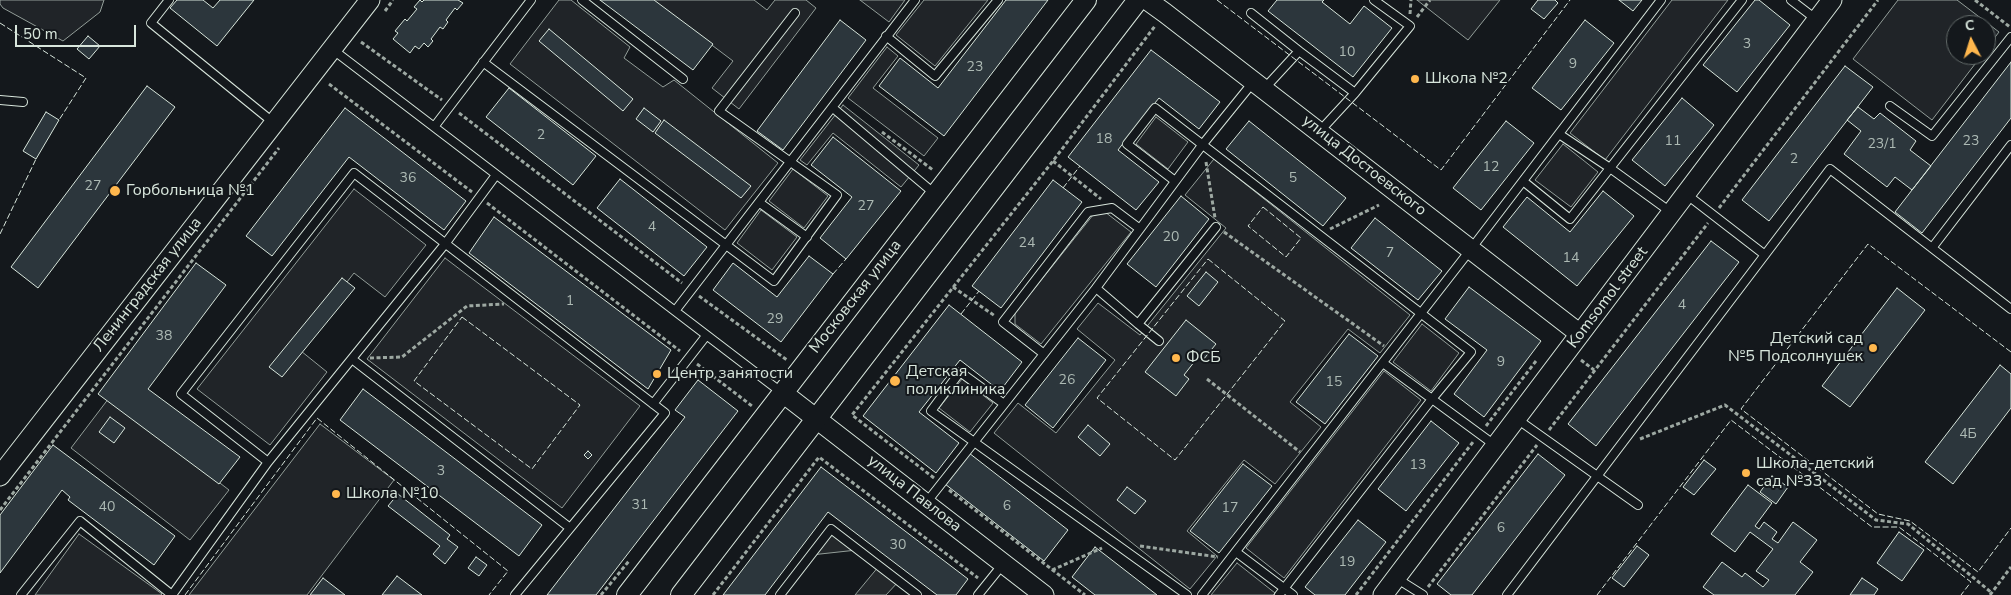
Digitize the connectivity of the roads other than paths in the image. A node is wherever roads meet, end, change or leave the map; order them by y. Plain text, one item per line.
1 (169, 0) edge
2 (370, 0) edge
3 (531, 0) edge
4 (582, 0) edge
5 (915, 0) edge
6 (998, 0) edge
7 (1086, 0) edge
8 (1138, 0) edge
9 (1147, 0) edge
10 (1374, 0) edge
11 (1661, 0) edge
12 (1742, 0) edge
13 (1791, 0) edge
14 (1832, 0) edge
15 (795, 13) dead end
16 (1251, 13) dead end
17 (1817, 20) junction
18 (886, 36) junction
19 (2011, 37) edge
20 (332, 49) junction
21 (1299, 51) junction
22 (484, 62) junction
23 (683, 79) dead end
24 (1259, 85) junction
25 (1355, 93) junction
26 (0, 100) edge
27 (23, 102) dead end
28 (1890, 106) dead end
29 (833, 108) junction
30 (274, 123) junction
31 (434, 127) junction
32 (1319, 132) junction
33 (1559, 134) junction
34 (1203, 144) junction
35 (2011, 145) edge
36 (792, 162) junction
37 (1610, 168) junction
38 (496, 175) dead end
39 (1176, 181) junction
40 (1523, 181) junction
41 (1686, 194) junction
42 (936, 195) junction
43 (760, 203) junction
44 (1672, 213) junction
45 (1216, 227) road end
46 (1140, 229) junction
47 (807, 237) junction
48 (445, 244) junction
49 (727, 246) junction
50 (1932, 248) junction
51 (1471, 249) junction
52 (1765, 255) junction
53 (1096, 288) junction
54 (2011, 309) edge
55 (675, 311) junction
56 (1421, 314) junction
57 (1138, 324) junction
58 (1580, 334) junction
59 (706, 336) dead end
60 (1159, 341) dead end
61 (1044, 354) junction
62 (352, 359) junction
63 (1383, 362) junction
64 (783, 393) junction
65 (1432, 399) junction
66 (653, 404) junction
67 (1004, 404) junction
68 (1517, 418) junction
69 (816, 419) junction
70 (975, 442) junction
71 (1496, 446) junction
72 (268, 462) junction
73 (0, 476) edge
74 (1597, 476) junction
75 (926, 503) junction
76 (1638, 505) dead end
77 (570, 528) junction
78 (1236, 552) junction
79 (1003, 564) junction
80 (1396, 578) junction
81 (907, 592) edge
82 (1282, 592) edge
83 (21, 595) edge
84 (515, 595) edge
85 (627, 595) edge
86 (681, 595) edge
87 (780, 595) edge
88 (917, 595) edge
89 (978, 595) edge
90 (1044, 595) edge
91 (1187, 595) edge
92 (1202, 595) edge
93 (1293, 595) edge
94 (1383, 595) edge
95 (1422, 595) edge
96 (1507, 595) edge

1 - 30 lane
2 - 20 street, Ленинградская улица
3 - 22 lane
4 - 23 lane
5 - 18 lane
6 - 18 lane
7 - 42 main road, Московская улица
8 - 69 main road
9 - 24 street, улица Достоевского
10 - 25 lane
11 - 33 lane
12 - 37 lane
13 - 17 lane
14 - 17 street, Komsomol street
15 - 36 lane
16 - 21 lane
17 - 41 street, Komsomol street
18 - 29 lane
19 - 28 lane
20 - 30 street, Ленинградская улица
20 - 31 lane
21 - 24 lane
21 - 25 lane
22 - 31 lane
22 - 49 lane
24 - 32 street, улица Достоевского
24 - 34 lane
25 - 32 lane
26 - 27 lane
29 - 36 lane
29 - 42 lane
30 - 73 street, Ленинградская улица
31 - 55 lane
32 - 51 street, улица Достоевского
33 - 37 lane
33 - 40 lane
34 - 39 lane
34 - 39 lane
34 - 56 lane
35 - 50 lane
36 - 43 lane
36 - 47 lane
37 - 40 lane
37 - 44 lane
38 - 48 lane
39 - 46 lane
40 - 51 lane
41 - 44 street, Komsomol street
41 - 52 lane
42 - 64 main road, Московская улица
43 - 47 lane
43 - 49 lane
44 - 58 street, Komsomol street
45 - 57 lane
46 - 53 lane
46 - 61 lane
47 - 49 lane
48 - 62 lane
48 - 66 lane
48 - 72 lane
49 - 55 lane
50 - 52 lane
50 - 54 lane
51 - 56 lane
51 - 58 street, улица Достоевского
52 - 74 lane
53 - 57 lane
53 - 61 lane
55 - 64 lane
56 - 63 lane
56 - 65 lane
57 - 60 lane
58 - 68 street, Komsomol street
59 - 66 lane
61 - 67 lane
62 - 72 lane
62 - 77 lane
63 - 65 lane
63 - 78 lane
64 - 69 street, улица Павлова
64 - 85 main road, Московская улица
65 - 71 lane
65 - 82 lane
66 - 77 lane
67 - 70 lane
67 - 70 lane
68 - 71 street, Komsomol street
68 - 74 lane
69 - 75 street, улица Павлова
69 - 86 main road
70 - 75 lane
70 - 91 lane
71 - 80 street, Komsomol street
72 - 83 lane
74 - 76 lane
74 - 96 lane
75 - 79 street, улица Павлова
77 - 84 lane
78 - 82 lane
78 - 92 lane
79 - 89 lane
79 - 90 street, улица Павлова
80 - 94 street, Komsomol street
80 - 95 lane
81 - 87 lane
81 - 88 lane
82 - 93 lane

